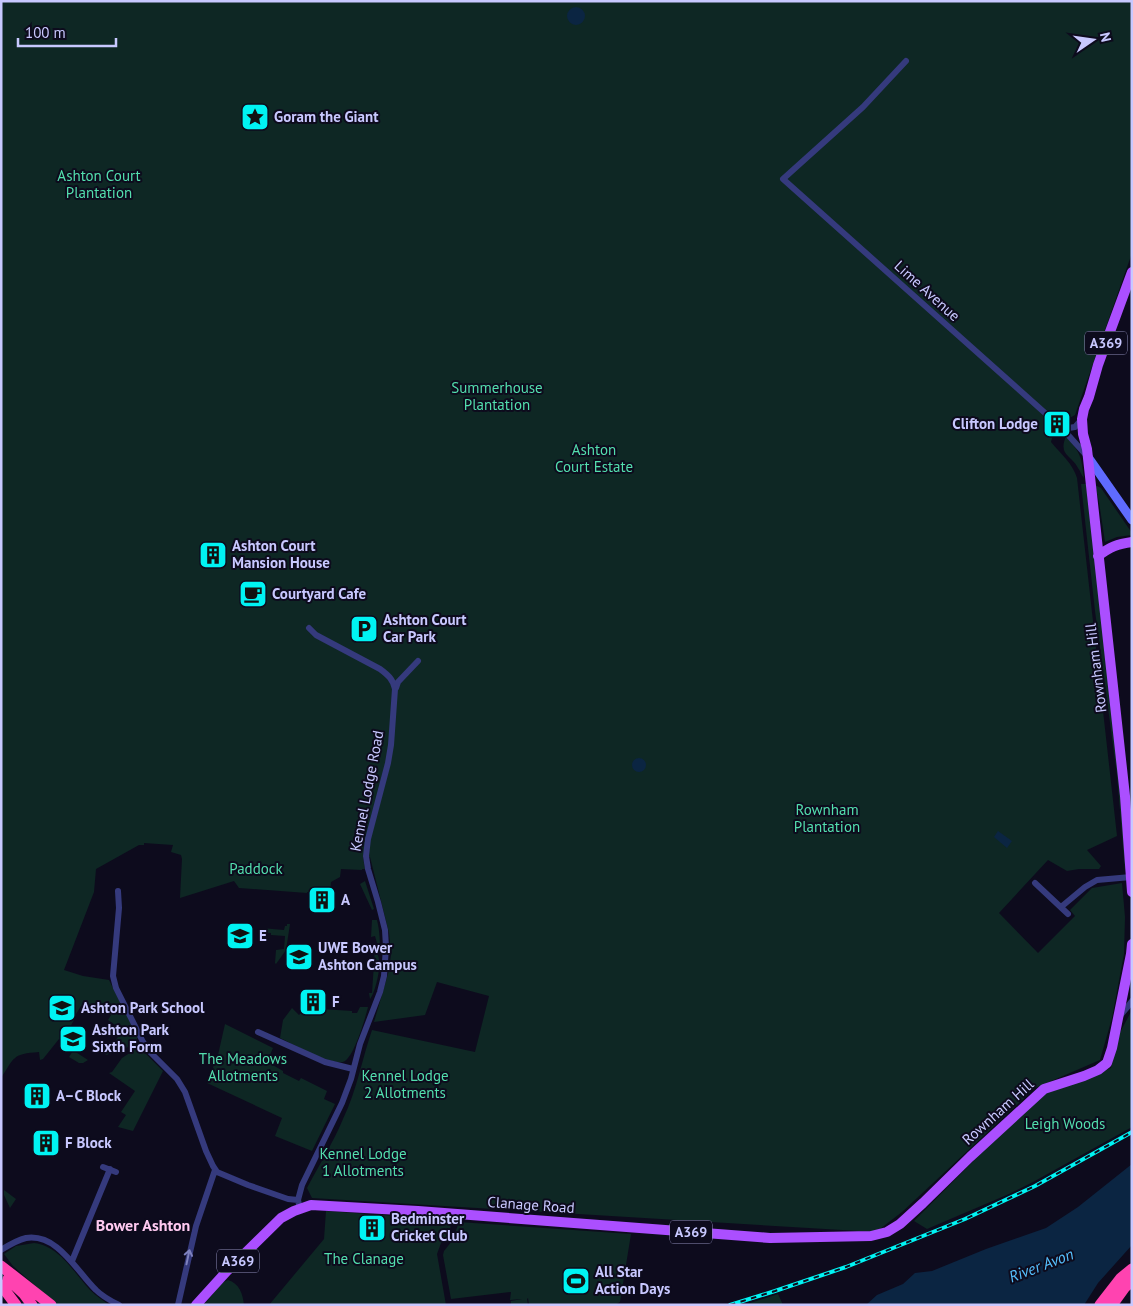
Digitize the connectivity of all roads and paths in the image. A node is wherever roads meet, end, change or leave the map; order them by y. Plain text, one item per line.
1 (906, 61) dead end
2 (1132, 272) edge
3 (1128, 292) edge
4 (1089, 397) junction
5 (1082, 419) junction
6 (1054, 421) dead end
7 (1087, 453) junction
8 (1132, 520) edge
9 (1132, 542) edge
10 (1098, 556) junction
11 (309, 628) dead end
12 (418, 661) dead end
13 (395, 689) junction
14 (1130, 877) junction
15 (1035, 883) dead end
16 (118, 891) dead end
17 (1132, 892) edge
18 (1061, 907) junction
19 (1068, 914) dead end
20 (1132, 944) edge
21 (1132, 1000) edge
22 (1118, 1018) junction
23 (258, 1032) dead end
24 (353, 1069) junction
25 (109, 1169) dead end
26 (215, 1170) junction
27 (299, 1204) junction
28 (900, 1224) joint
29 (1, 1250) edge
30 (72, 1261) junction
31 (1, 1266) edge
32 (1132, 1269) edge
33 (3, 1278) edge
34 (1132, 1281) edge
35 (12, 1302) edge
36 (1104, 1304) edge
37 (26, 1305) edge
38 (32, 1305) edge
39 (51, 1305) edge
40 (119, 1305) edge
41 (178, 1305) edge
42 (196, 1305) edge

1 - 6 street, Lime Avenue
2 - 3 main road, A369
3 - 4 main road, A369
4 - 5 main road, A369
4 - 7 main road, A369
5 - 7 main road, A369
5 - 7 street
7 - 8 main road
7 - 10 main road, Rownham Hill / A369
9 - 10 main road
10 - 14 main road, Rownham Hill / A369
11 - 13 street
12 - 13 street
13 - 24 street, Kennel Lodge Road
14 - 17 main road, Rownham Hill / A369
14 - 18 street
15 - 18 street
16 - 26 street
18 - 19 street
20 - 22 main road, Rownham Hill / A369
21 - 22 street
22 - 28 main road, Rownham Hill / A369
23 - 24 street
24 - 27 street, Kennel Lodge Road
25 - 30 street
26 - 27 street
41 -> 26 street
27 - 28 main road, Clanage Road / A369
27 - 42 main road, Clanage Road / A369
29 - 30 street
30 - 40 street
31 - 39 highway
32 - 36 highway
33 - 35 highway
33 - 37 highway
33 - 38 highway
34 - 36 highway

